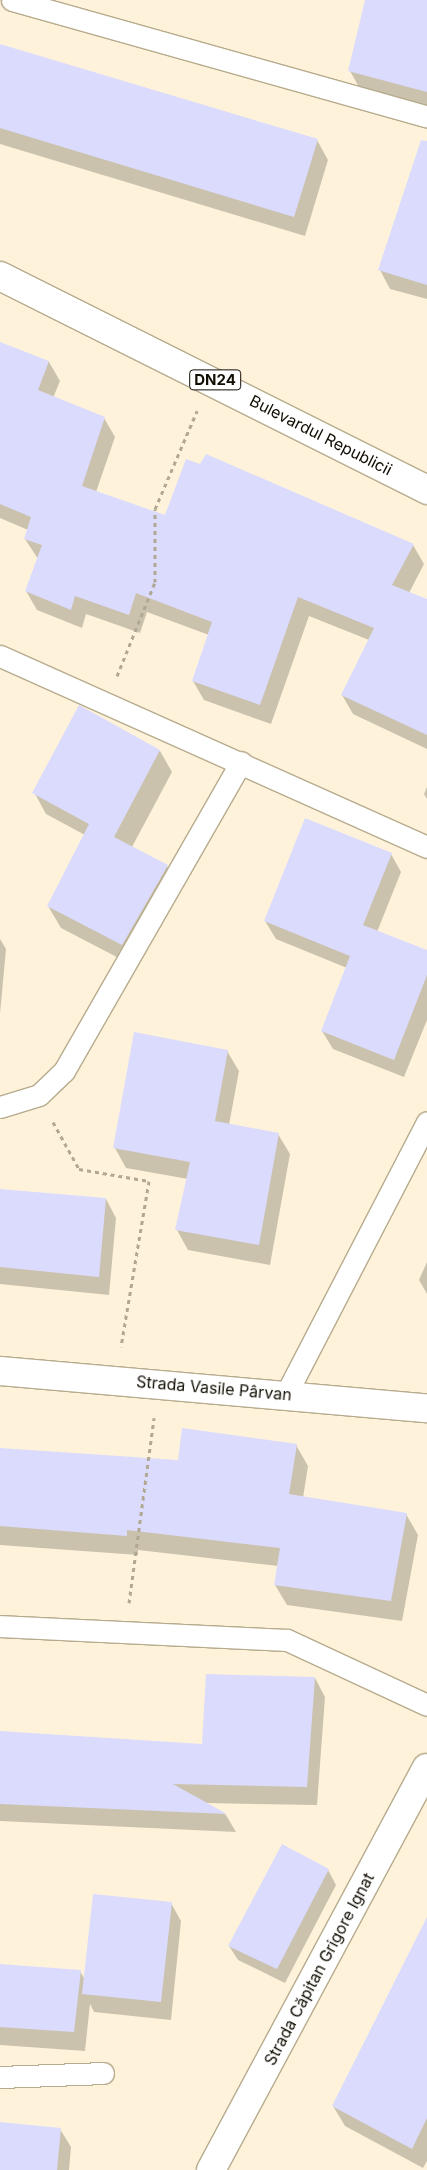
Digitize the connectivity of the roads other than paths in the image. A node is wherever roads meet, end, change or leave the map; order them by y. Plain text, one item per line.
1 (12, 0) edge
2 (427, 117) edge
3 (0, 276) edge
4 (427, 490) edge
5 (0, 656) edge
6 (241, 762) junction
7 (427, 848) edge
8 (0, 1107) edge
9 (427, 1122) edge
10 (0, 1371) edge
11 (286, 1394) junction
12 (427, 1408) edge
13 (0, 1626) edge
14 (427, 1705) edge
15 (427, 1768) edge
16 (103, 2072) dead end
17 (0, 2078) edge
18 (211, 2170) edge

1 - 2 lane
3 - 4 main road, Bulevardul Republicii / DN24
5 - 6 lane
6 - 7 lane
6 - 8 lane
9 - 11 lane
10 - 11 main road, Strada Vasile Pârvan
11 - 12 main road, Strada Vasile Pârvan
13 - 14 lane
15 - 18 main road, Strada Căpitan Grigore Ignat
16 - 17 lane

